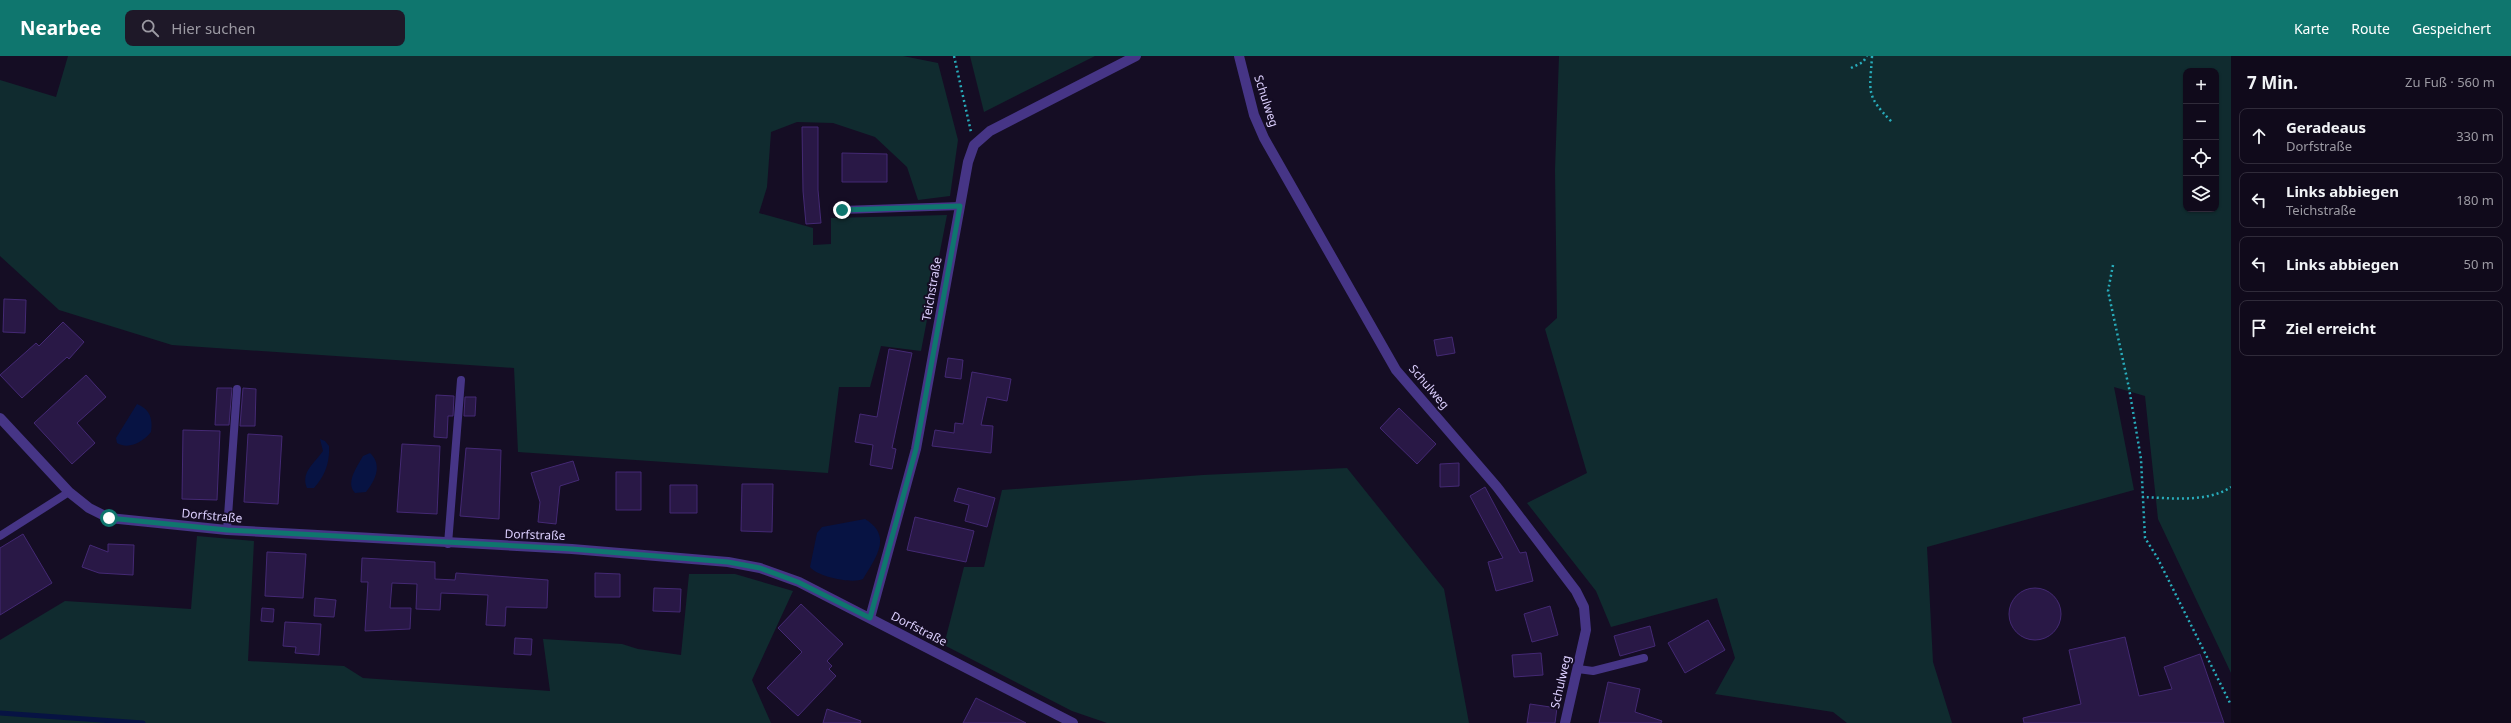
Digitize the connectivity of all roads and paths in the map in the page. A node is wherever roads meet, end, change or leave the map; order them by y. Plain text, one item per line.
1 (954, 56) edge
2 (1136, 56) edge
3 (1239, 56) edge
4 (1867, 56) edge
5 (1872, 56) edge
6 (1851, 68) dead end
7 (1892, 122) dead end
8 (974, 145) junction
9 (960, 206) junction
10 (842, 210) dead end
11 (2113, 265) dead end
12 (461, 380) dead end
13 (237, 389) dead end
14 (0, 418) edge
15 (2231, 487) edge
16 (69, 492) junction
17 (2142, 497) junction
18 (227, 530) junction
19 (0, 536) edge
20 (448, 544) junction
21 (870, 618) junction
22 (1644, 658) dead end
23 (1578, 669) junction
24 (2231, 705) edge
25 (1073, 723) edge
26 (1565, 723) edge

1 - 8 path
2 - 8 street
3 - 23 street, Schulweg
4 - 6 path
5 - 7 path
8 - 9 street, Teichstraße
9 - 10 lane
9 - 21 street, Teichstraße
11 - 17 path
12 - 20 lane
13 - 18 lane
14 - 16 street, Dorfstraße
15 - 17 path
16 - 18 street, Dorfstraße
16 - 19 lane
17 - 24 path
18 - 20 street, Dorfstraße
20 - 21 street, Dorfstraße
21 - 25 street, Dorfstraße
22 - 23 lane
23 - 26 street, Schulweg

